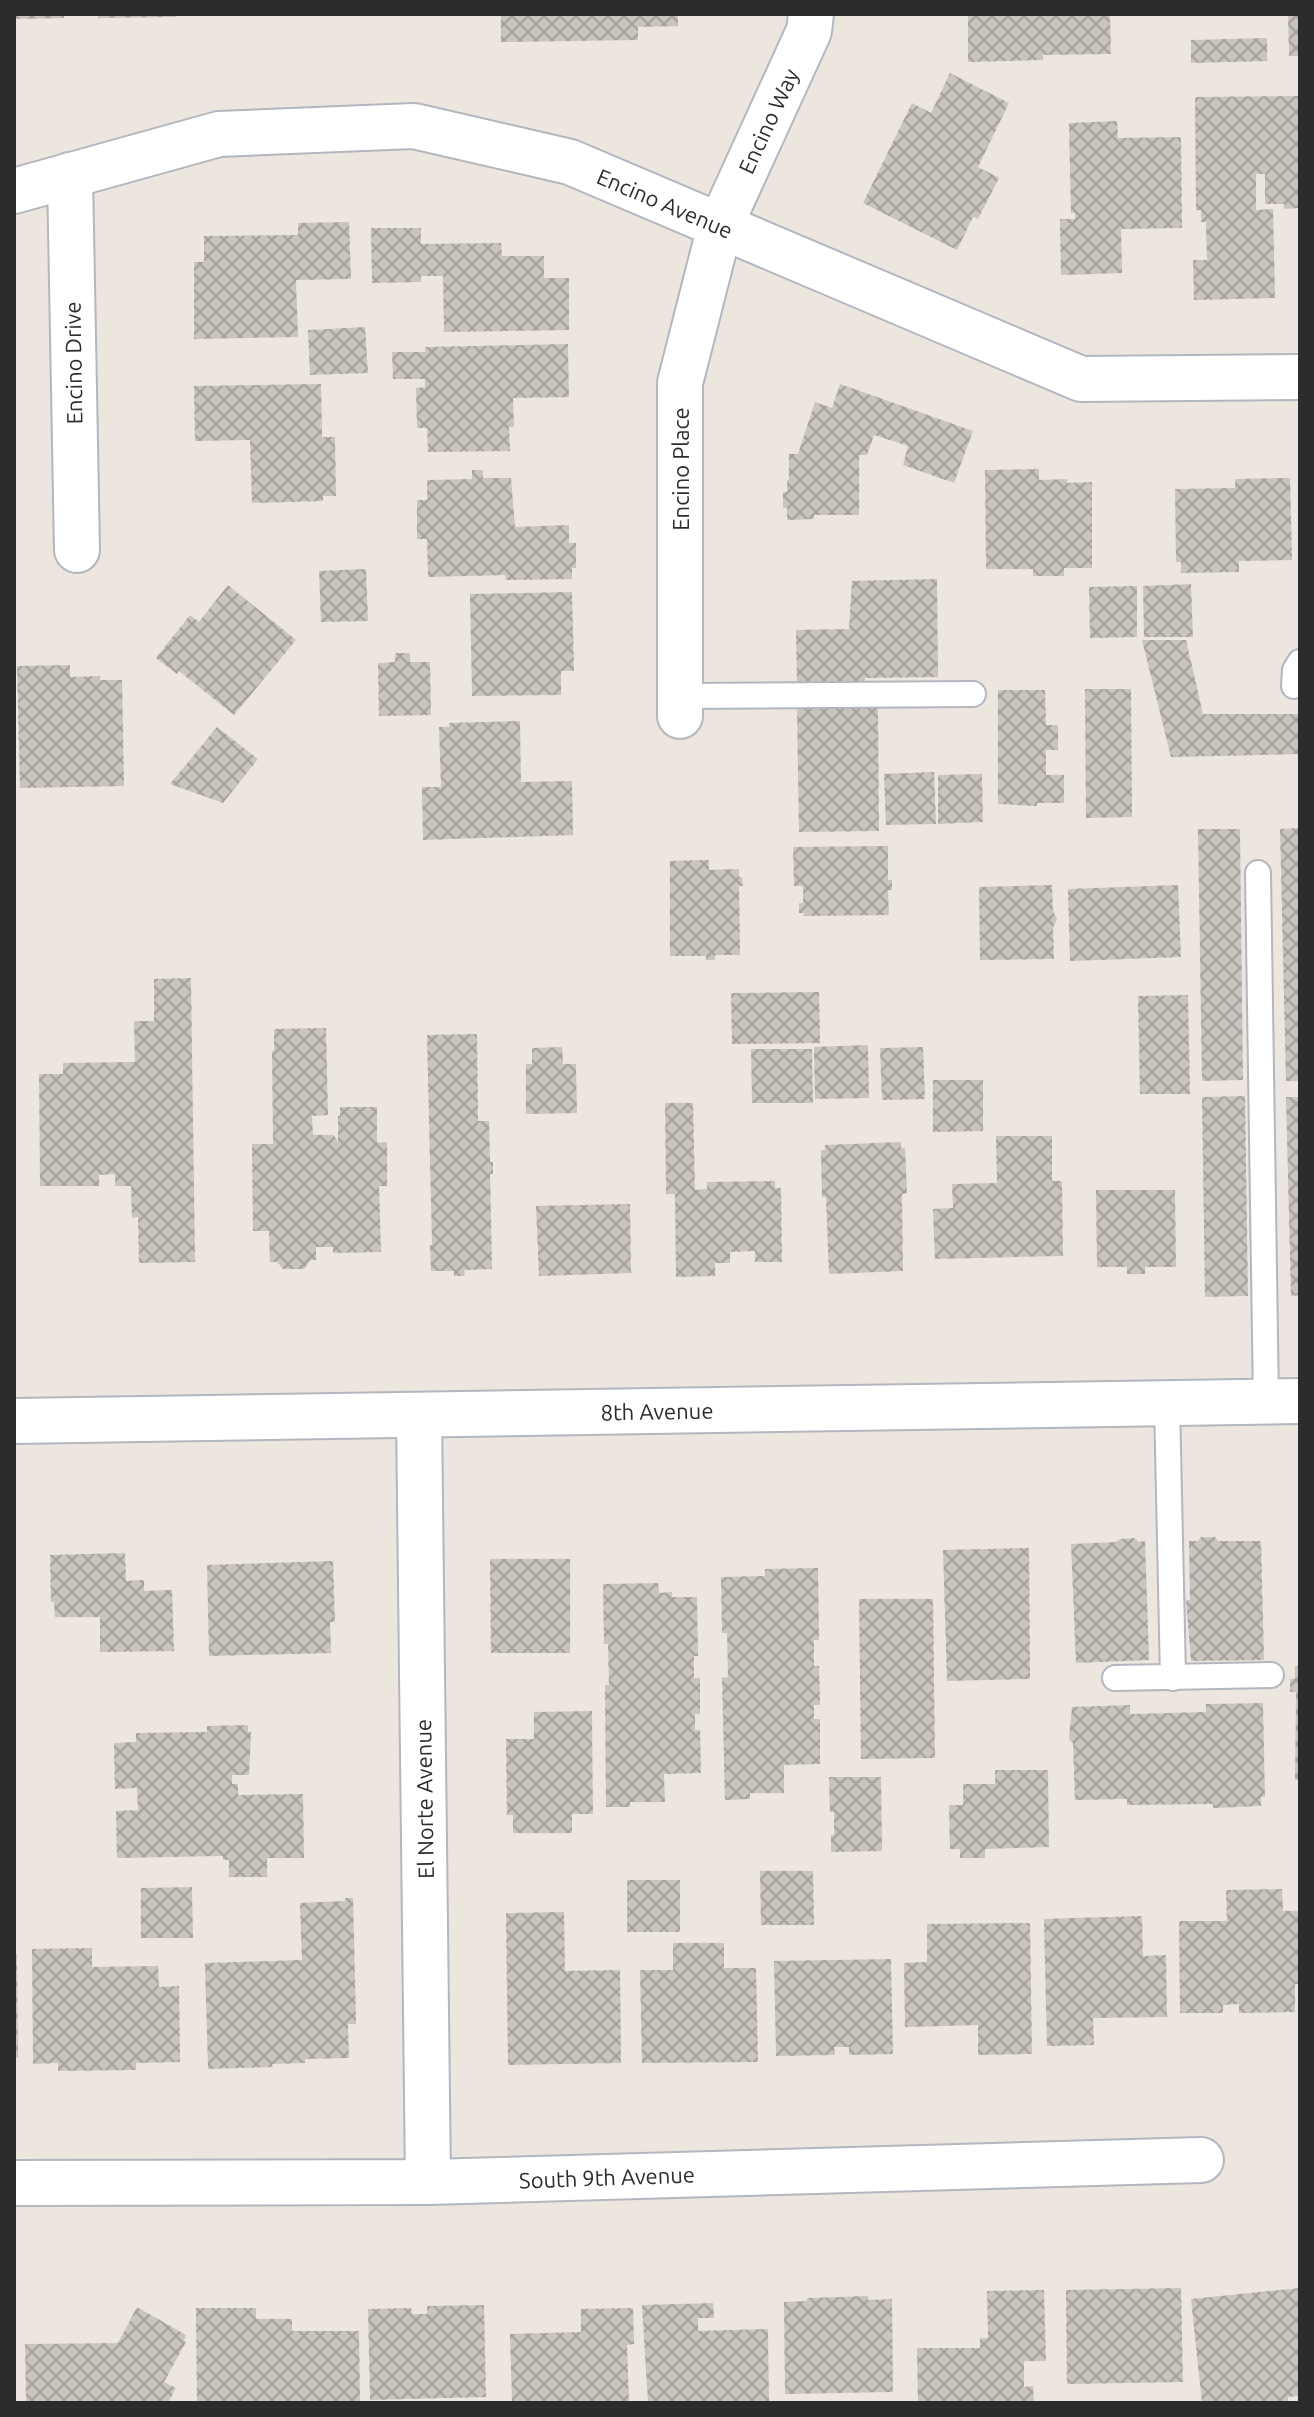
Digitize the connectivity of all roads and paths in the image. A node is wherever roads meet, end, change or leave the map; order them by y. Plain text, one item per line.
1 (811, 14) edge
2 (70, 175) junction
3 (14, 191) edge
4 (720, 226) junction
5 (1300, 377) edge
6 (77, 550) dead end
7 (1300, 662) edge
8 (1294, 686) dead end
9 (973, 694) dead end
10 (680, 706) joint
11 (1258, 873) dead end
12 (1283, 1401) edge
13 (1167, 1402) junction
14 (419, 1415) junction
15 (14, 1421) edge
16 (1271, 1675) dead end
17 (1115, 1678) dead end
18 (1173, 1678) junction
19 (1201, 2160) dead end
20 (428, 2182) junction
21 (14, 2183) edge

1 - 4 street, Encino Way
2 - 3 street, Encino Avenue
2 - 4 street, Encino Avenue
2 - 6 street, Encino Drive
4 - 5 street, Encino Avenue
4 - 10 street, Encino Place
7 - 8 lane
9 - 10 lane
11 - 12 lane
12 - 13 street, 8th Avenue
13 - 14 street, 8th Avenue
13 - 18 lane
14 - 15 street, 8th Avenue
14 - 20 street, El Norte Avenue
16 - 18 lane
17 - 18 lane
19 - 20 street, South 9th Avenue
20 - 21 street, South 9th Avenue

